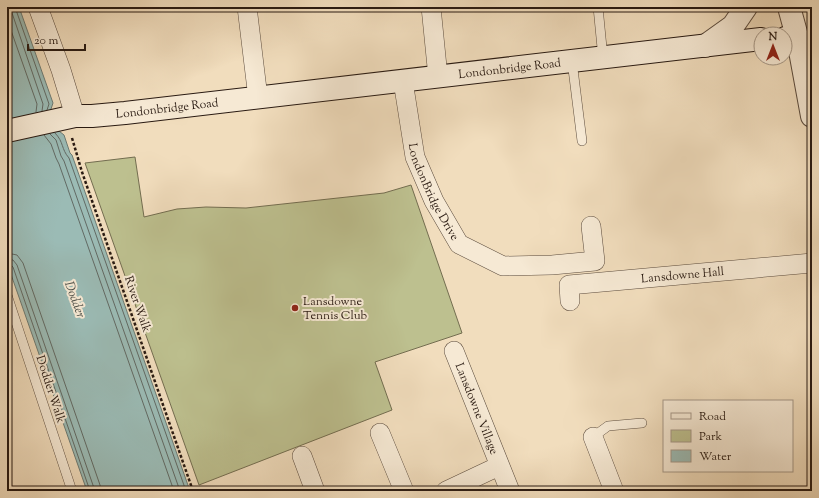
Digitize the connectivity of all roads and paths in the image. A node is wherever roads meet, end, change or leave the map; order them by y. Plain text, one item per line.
1 (38, 7) edge
2 (248, 7) edge
3 (431, 7) edge
4 (598, 7) edge
5 (746, 7) edge
6 (790, 7) edge
7 (753, 40) edge
8 (798, 41) edge
9 (705, 46) junction
10 (603, 58) junction
11 (572, 61) junction
12 (438, 77) junction
13 (403, 81) junction
14 (258, 98) junction
15 (812, 116) edge
16 (67, 123) junction
17 (7, 131) edge
18 (582, 141) dead end
19 (591, 226) dead end
20 (812, 263) edge
21 (7, 295) edge
22 (570, 301) dead end
23 (454, 351) dead end
24 (642, 423) dead end
25 (380, 433) dead end
26 (593, 437) joint
27 (302, 456) dead end
28 (499, 466) junction
29 (72, 491) edge
30 (193, 491) edge
31 (315, 491) edge
32 (404, 491) edge
33 (446, 491) edge
34 (510, 491) edge
35 (614, 491) edge

1 - 16 street
2 - 14 street
3 - 12 street
4 - 10 lane
5 - 9 main road
6 - 8 main road
7 - 9 main road, Londonbridge Road
8 - 15 main road
9 - 10 main road, Londonbridge Road
10 - 11 main road, Londonbridge Road
11 - 12 main road, Londonbridge Road
11 - 18 lane
12 - 13 main road, Londonbridge Road
13 - 14 main road, Londonbridge Road
13 - 19 street, LondonBridge Drive
14 - 16 main road, Londonbridge Road
16 - 17 main road, Londonbridge Road
16 - 30 path, River Walk
20 - 22 street, Lansdowne Hall
21 - 29 lane, Dodder Walk
23 - 28 street, Lansdowne Village
24 - 26 lane
25 - 32 street
26 - 35 street
27 - 31 street
28 - 33 street, Lansdowne Village
28 - 34 street, Lansdowne Village

